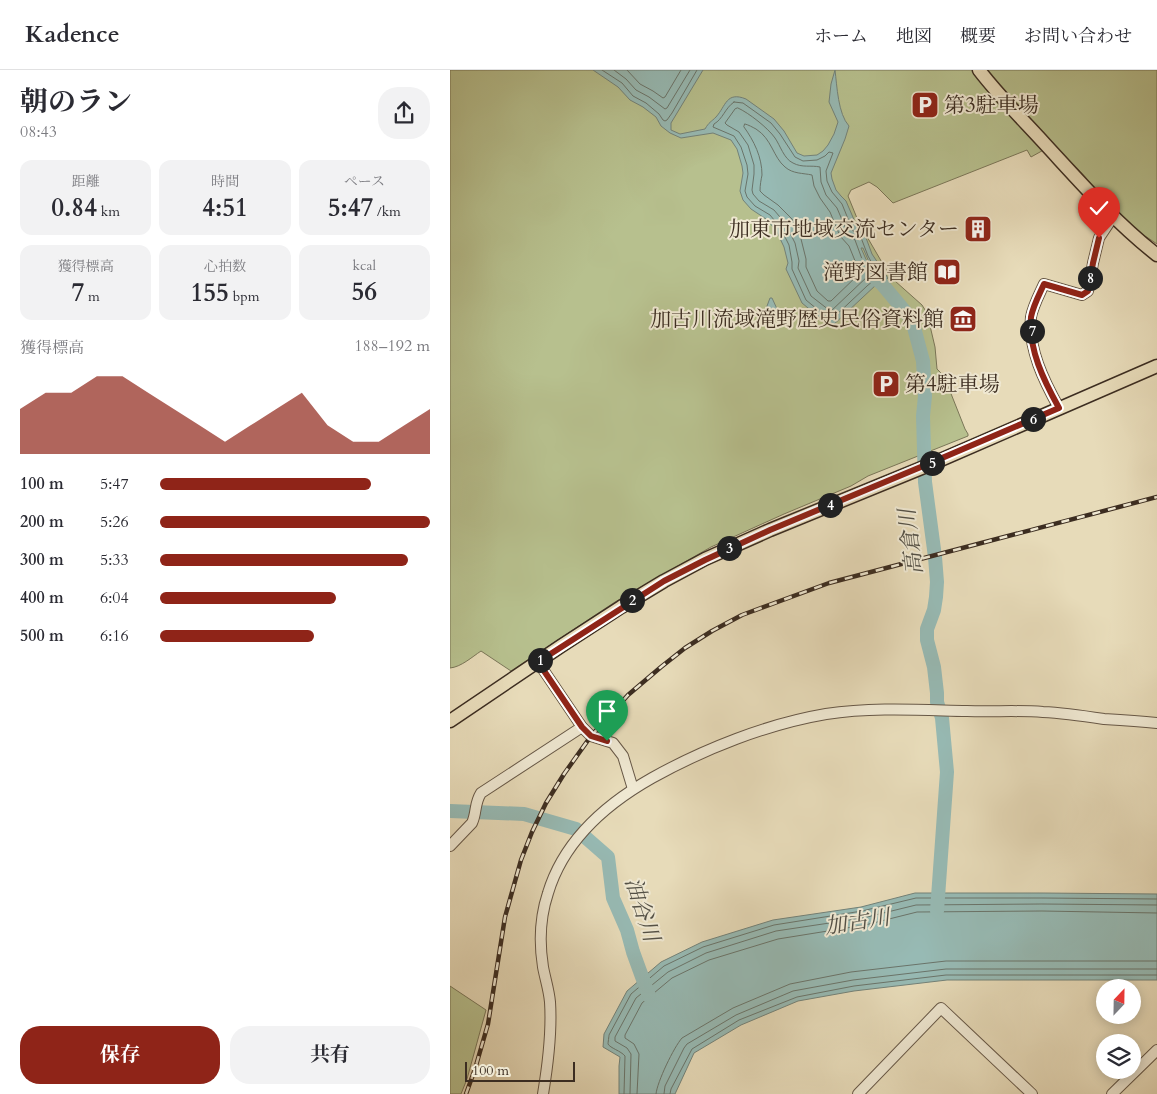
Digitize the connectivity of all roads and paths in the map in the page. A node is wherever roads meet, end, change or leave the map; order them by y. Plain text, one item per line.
1 (979, 70) edge
2 (1113, 217) junction
3 (1157, 255) edge
4 (1157, 366) edge
5 (1059, 408) junction
6 (538, 662) junction
7 (450, 721) edge
8 (1157, 723) edge
9 (582, 727) junction
10 (633, 789) junction
11 (450, 846) edge
12 (1157, 1050) edge
13 (543, 1094) edge
14 (858, 1094) edge
15 (1032, 1094) edge
16 (1112, 1094) edge

1 - 2 main road
2 - 3 main road
2 - 5 street
4 - 5 main road
5 - 6 main road
6 - 7 main road
6 - 9 street
8 - 10 street
9 - 10 street
9 - 11 street
10 - 13 street
12 - 16 street
14 - 15 street

